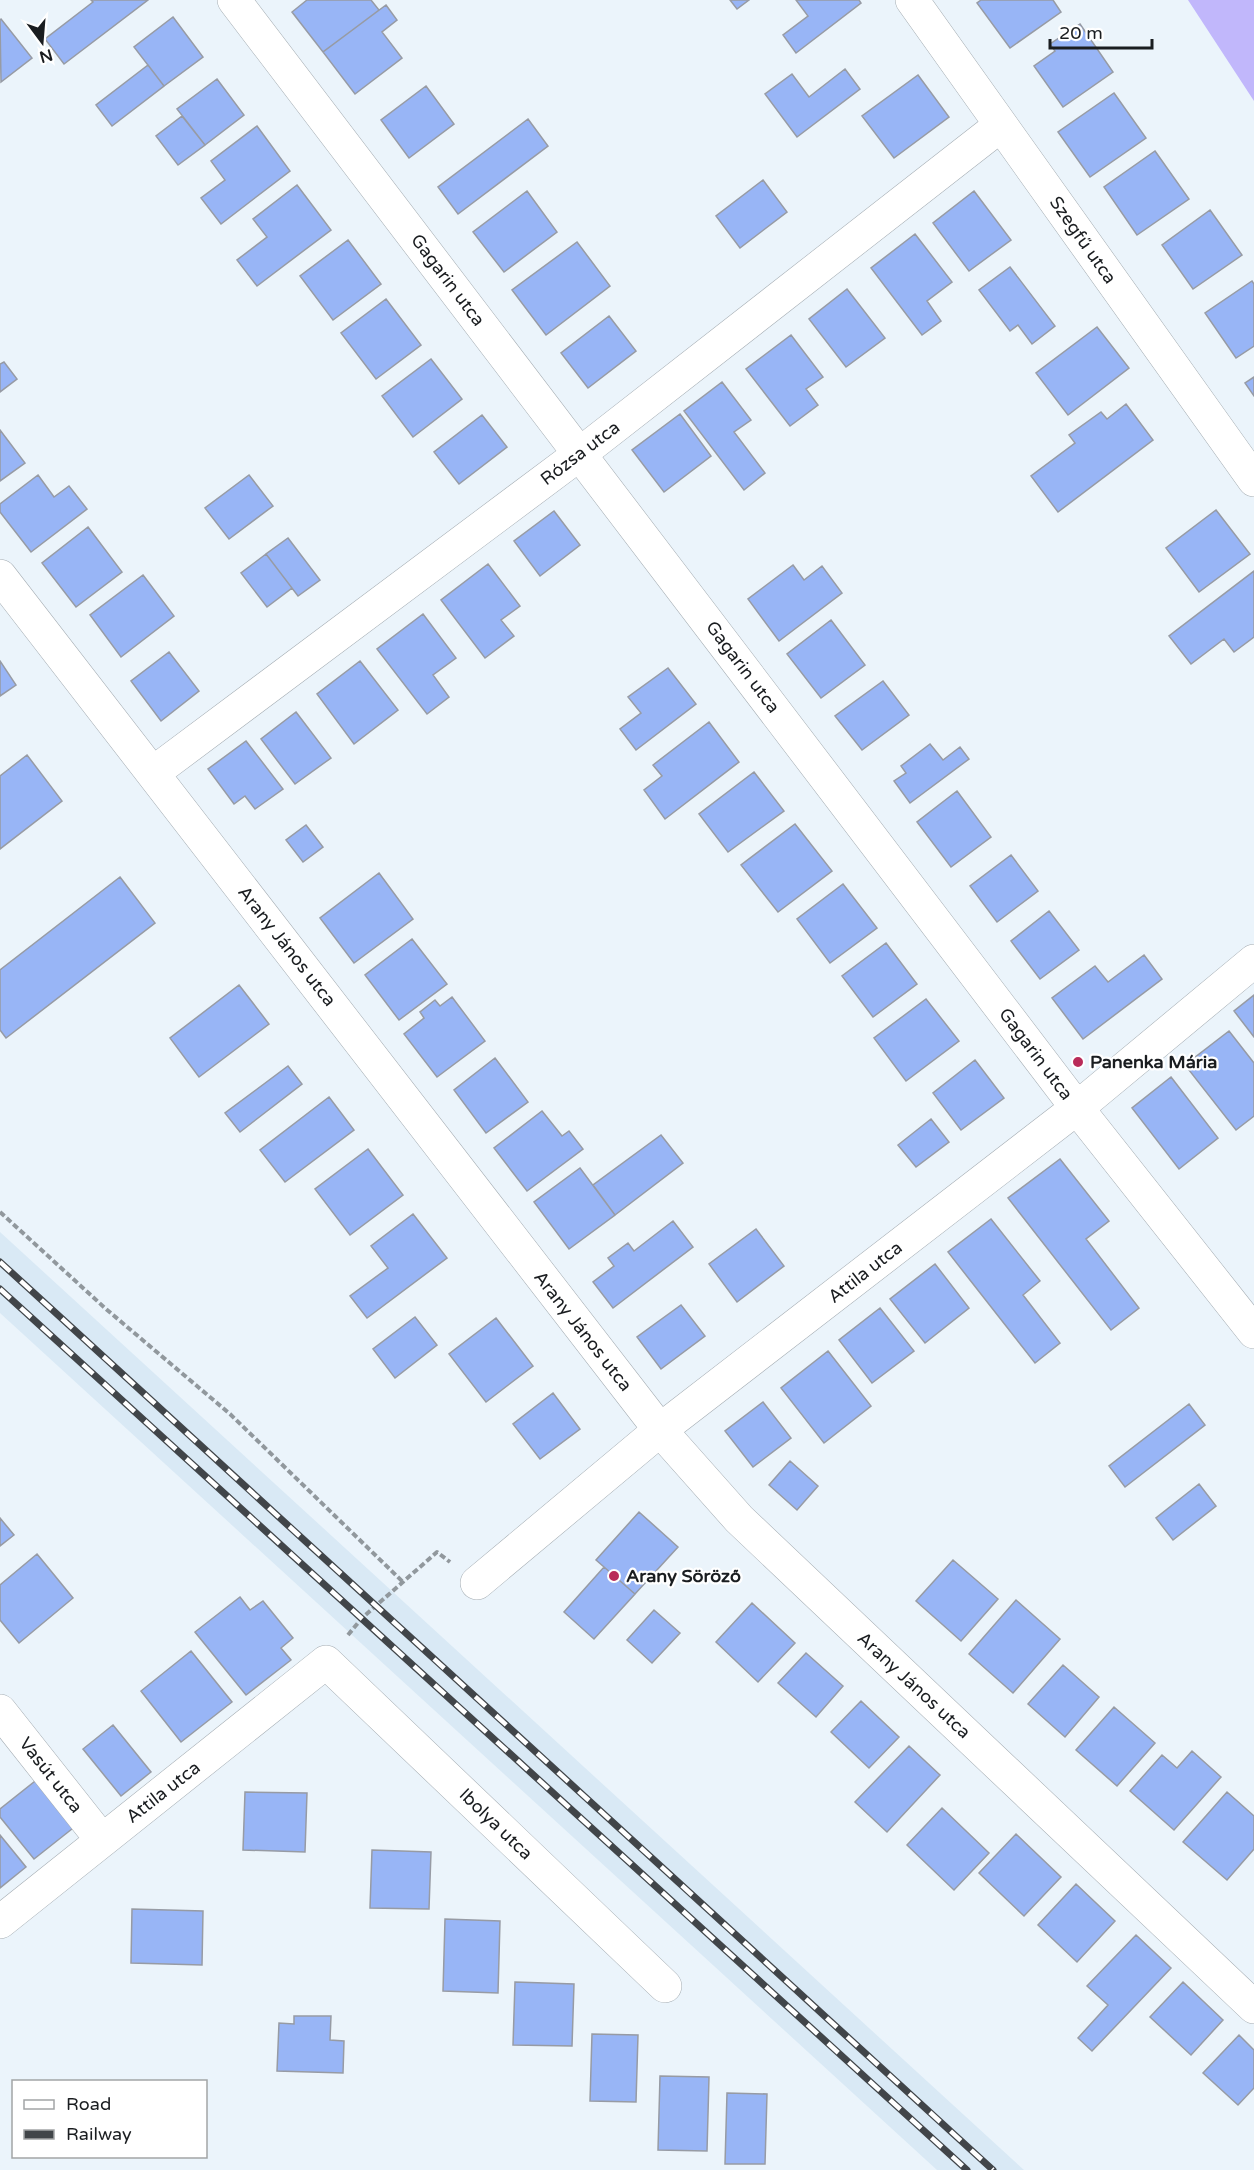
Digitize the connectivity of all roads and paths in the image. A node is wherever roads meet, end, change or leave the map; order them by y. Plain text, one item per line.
1 (234, 0) edge
2 (912, 0) edge
3 (1001, 125) junction
4 (581, 453) junction
5 (1254, 480) edge
6 (0, 576) edge
7 (153, 773) junction
8 (1254, 961) edge
9 (1077, 1108) junction
10 (0, 1212) edge
11 (1254, 1332) edge
12 (660, 1431) junction
13 (403, 1582) junction
14 (477, 1583) joint
15 (326, 1662) junction
16 (0, 1711) edge
17 (102, 1840) junction
18 (0, 1922) edge
19 (665, 1986) dead end
20 (1254, 2007) edge

1 - 4 street, Gagarin utca
2 - 3 street, Szegfű utca
3 - 4 street, Rózsa utca
3 - 5 street, Szegfű utca
4 - 7 street, Rózsa utca
4 - 9 street, Gagarin utca
6 - 7 street, Arany János utca
7 - 12 street, Arany János utca
8 - 9 street, Attila utca
9 - 11 street, Gagarin utca
9 - 12 street, Attila utca
10 - 13 path
12 - 14 street, Attila utca
12 - 20 street, Arany János utca
13 - 14 path
13 - 15 path
15 - 17 street, Attila utca
15 - 19 street, Ibolya utca
16 - 17 street, Vasút utca
17 - 18 street, Attila utca

